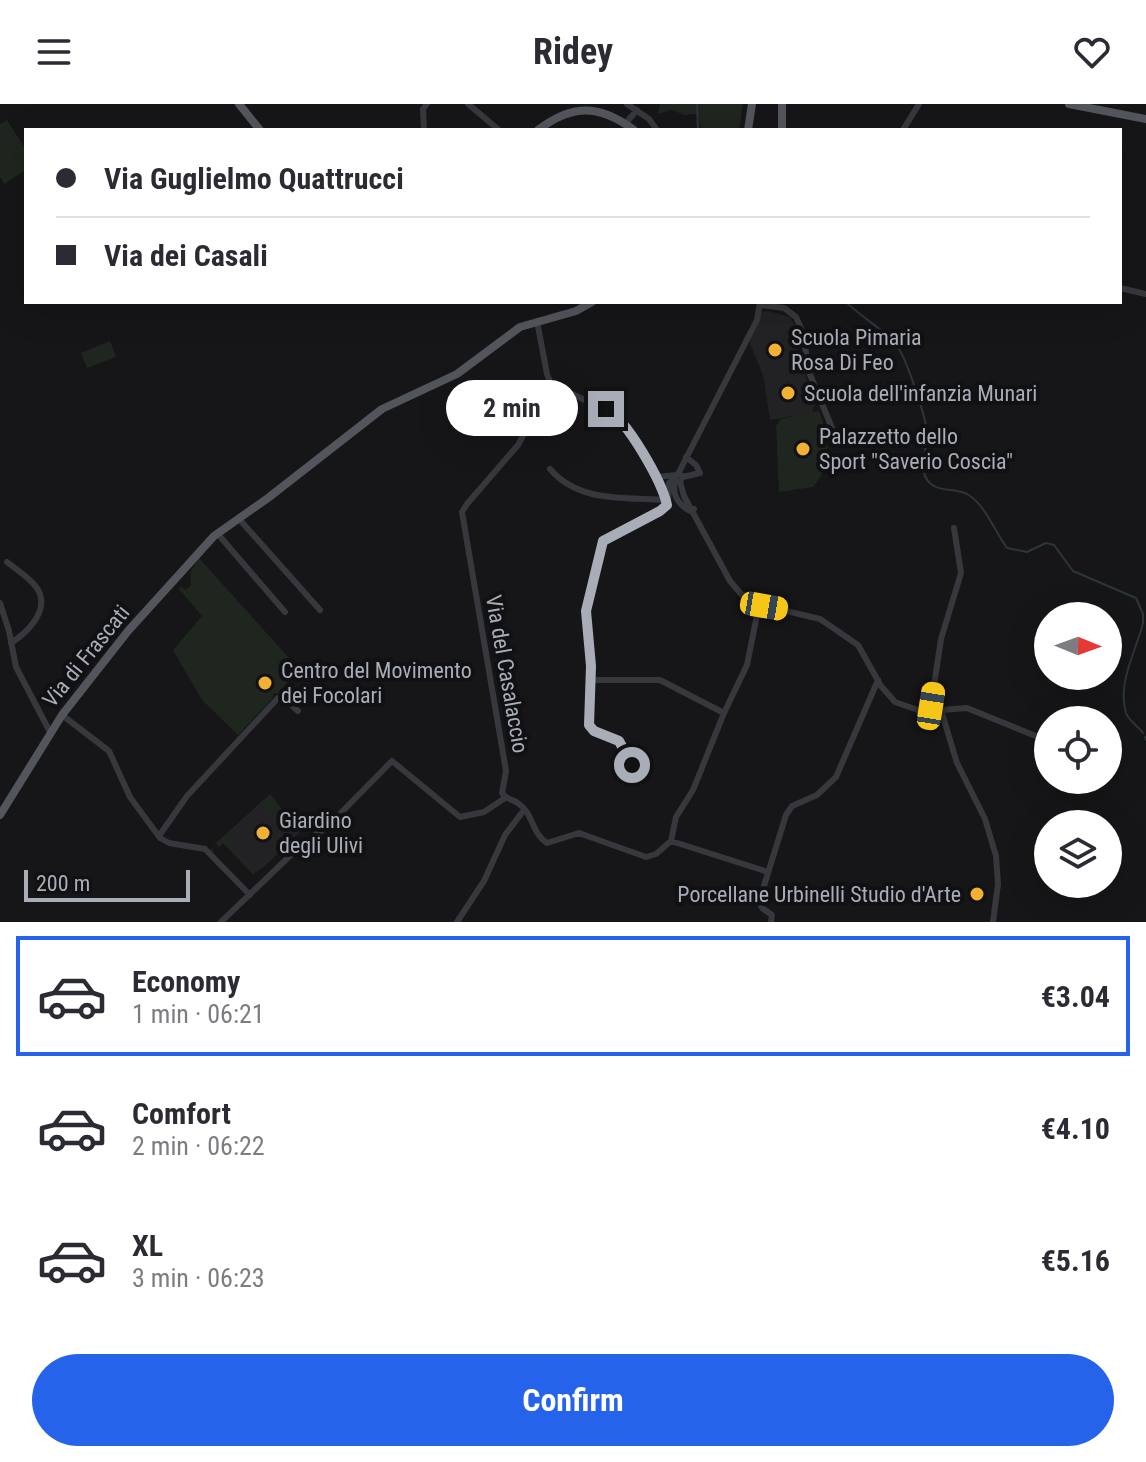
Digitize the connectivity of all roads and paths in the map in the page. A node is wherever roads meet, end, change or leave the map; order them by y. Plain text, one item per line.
1 (239, 104) edge
2 (427, 104) edge
3 (468, 104) edge
4 (627, 104) edge
5 (752, 104) edge
6 (782, 104) edge
7 (919, 104) edge
8 (1069, 104) edge
9 (637, 110) junction
10 (1146, 119) edge
11 (626, 123) junction
12 (258, 128) edge
13 (424, 128) edge
14 (497, 128) edge
15 (540, 128) edge
16 (632, 128) edge
17 (656, 128) edge
18 (748, 128) edge
19 (782, 128) edge
20 (904, 128) edge
21 (1122, 288) edge
22 (1146, 294) edge
23 (588, 304) edge
24 (760, 304) edge
25 (537, 321) junction
26 (551, 384) junction
27 (834, 433) dead end
28 (686, 457) junction
29 (550, 469) dead end
30 (667, 475) junction
31 (657, 477) junction
32 (677, 478) junction
33 (666, 502) junction
34 (239, 519) junction
35 (954, 528) dead end
36 (217, 533) junction
37 (7, 562) dead end
38 (0, 603) edge
39 (759, 605) junction
40 (320, 610) dead end
41 (285, 612) dead end
42 (11, 643) junction
43 (590, 680) junction
44 (878, 680) junction
45 (931, 706) junction
46 (918, 710) junction
47 (941, 710) junction
48 (298, 711) dead end
49 (724, 713) junction
50 (62, 715) junction
51 (944, 719) junction
52 (50, 732) junction
53 (1034, 735) edge
54 (632, 765) dead end
55 (505, 798) junction
56 (3, 804) edge
57 (524, 810) junction
58 (0, 815) edge
59 (159, 836) junction
60 (671, 841) junction
61 (768, 872) junction
62 (250, 895) junction
63 (221, 922) edge
64 (457, 922) edge
65 (771, 922) edge
66 (993, 922) edge

1 - 12 main road
2 - 13 street
3 - 14 street
4 - 9 street
5 - 18 main road
6 - 19 main road
7 - 20 street
8 - 10 main road
9 - 11 street
9 - 17 street
11 - 15 main road
11 - 16 main road
21 - 22 street
23 - 25 main road, Via di Frascati
24 - 27 street
24 - 28 street
25 - 26 street
25 - 34 main road, Via di Frascati
26 - 31 street
26 - 55 street, Via del Casalaccio
28 - 32 street
28 - 32 street
29 - 33 street
30 - 31 street
30 - 32 street
30 - 33 street
31 - 33 street
32 - 33 street
32 - 39 street
33 - 43 street
34 - 36 main road, Via di Frascati
34 - 40 street
35 - 45 street
36 - 41 street
36 - 50 main road, Via di Frascati
37 - 42 street
38 - 42 street
39 - 44 street
39 - 49 street
42 - 52 street
43 - 49 street
43 - 54 street
44 - 46 street
44 - 61 street
45 - 46 street
45 - 47 street
46 - 51 street
47 - 51 street
47 - 53 street
48 - 59 street
49 - 60 street
50 - 52 main road, Via di Frascati
50 - 59 street
51 - 66 street
52 - 56 main road, Via di Frascati
55 - 57 street
55 - 62 street
56 - 58 main road, Via di Frascati
57 - 60 street
57 - 64 street
59 - 62 street
60 - 61 street
61 - 65 street
62 - 63 street

